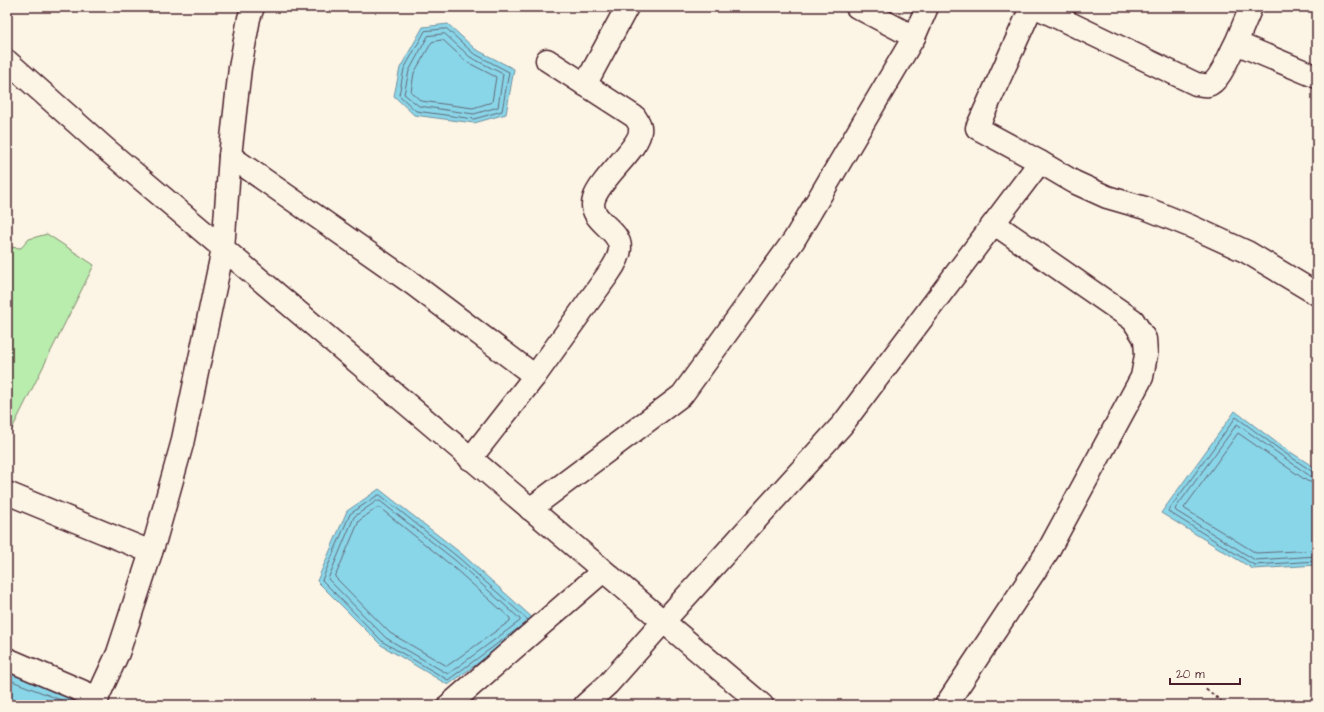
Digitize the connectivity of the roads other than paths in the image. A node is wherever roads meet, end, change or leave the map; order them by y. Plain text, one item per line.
1 (253, 7) edge
2 (627, 7) edge
3 (857, 7) edge
4 (927, 7) edge
5 (1030, 7) edge
6 (1036, 7) edge
7 (1251, 7) edge
8 (914, 38) junction
9 (1236, 43) junction
10 (547, 60) dead end
11 (7, 62) edge
12 (1317, 77) edge
13 (585, 85) junction
14 (230, 156) junction
15 (1040, 162) junction
16 (992, 226) junction
17 (223, 249) junction
18 (1317, 294) edge
19 (535, 376) junction
20 (470, 459) junction
21 (7, 493) edge
22 (530, 509) junction
23 (151, 552) junction
24 (603, 571) junction
25 (662, 622) junction
26 (7, 659) edge
27 (96, 702) edge
28 (449, 705) edge
29 (585, 705) edge
30 (762, 705) edge
31 (946, 705) edge

1 - 14 street
2 - 13 street
3 - 8 street
4 - 8 street
5 - 15 street
6 - 9 street
7 - 9 street
8 - 22 street
9 - 12 street
10 - 13 street
11 - 17 street
13 - 19 street
14 - 17 street
14 - 19 street
15 - 16 street
15 - 18 street
16 - 25 street
16 - 31 street
17 - 20 street
17 - 23 street
19 - 20 street
20 - 22 street
21 - 23 street
22 - 24 street
23 - 27 street
24 - 25 street
24 - 28 street
25 - 29 street
25 - 30 street
26 - 27 street

